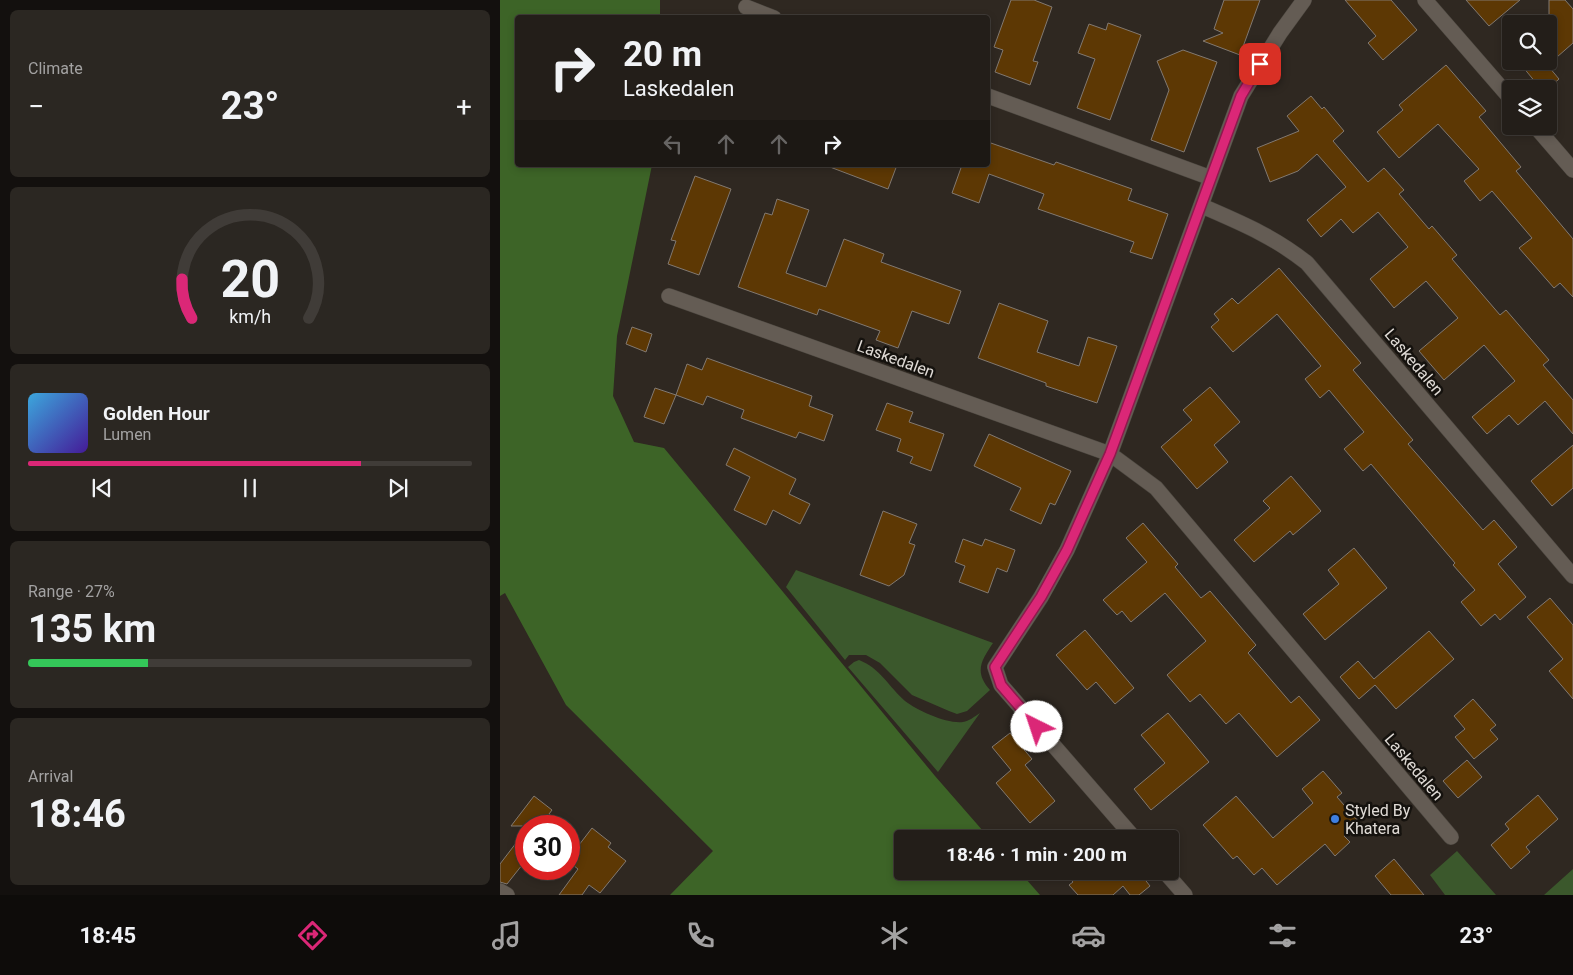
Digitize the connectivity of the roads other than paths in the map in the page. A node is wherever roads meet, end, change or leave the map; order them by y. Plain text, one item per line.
1 (1304, 0) edge
2 (1425, 0) edge
3 (746, 7) dead end
4 (766, 15) edge
5 (1502, 89) edge
6 (990, 97) edge
7 (1543, 135) edge
8 (1573, 170) edge
9 (1211, 178) junction
10 (1202, 206) junction
11 (669, 296) dead end
12 (1110, 454) junction
13 (1573, 576) edge
14 (1127, 830) edge
15 (1451, 837) dead end
16 (1172, 880) edge
17 (500, 892) edge
18 (507, 895) edge
19 (1185, 895) edge

1 - 9 street
2 - 5 street
3 - 4 street
6 - 9 street
7 - 8 street
9 - 10 street
10 - 12 street
10 - 13 street, Laskedalen
11 - 12 street, Laskedalen
12 - 14 street
12 - 15 street, Laskedalen
16 - 19 street
17 - 18 street

